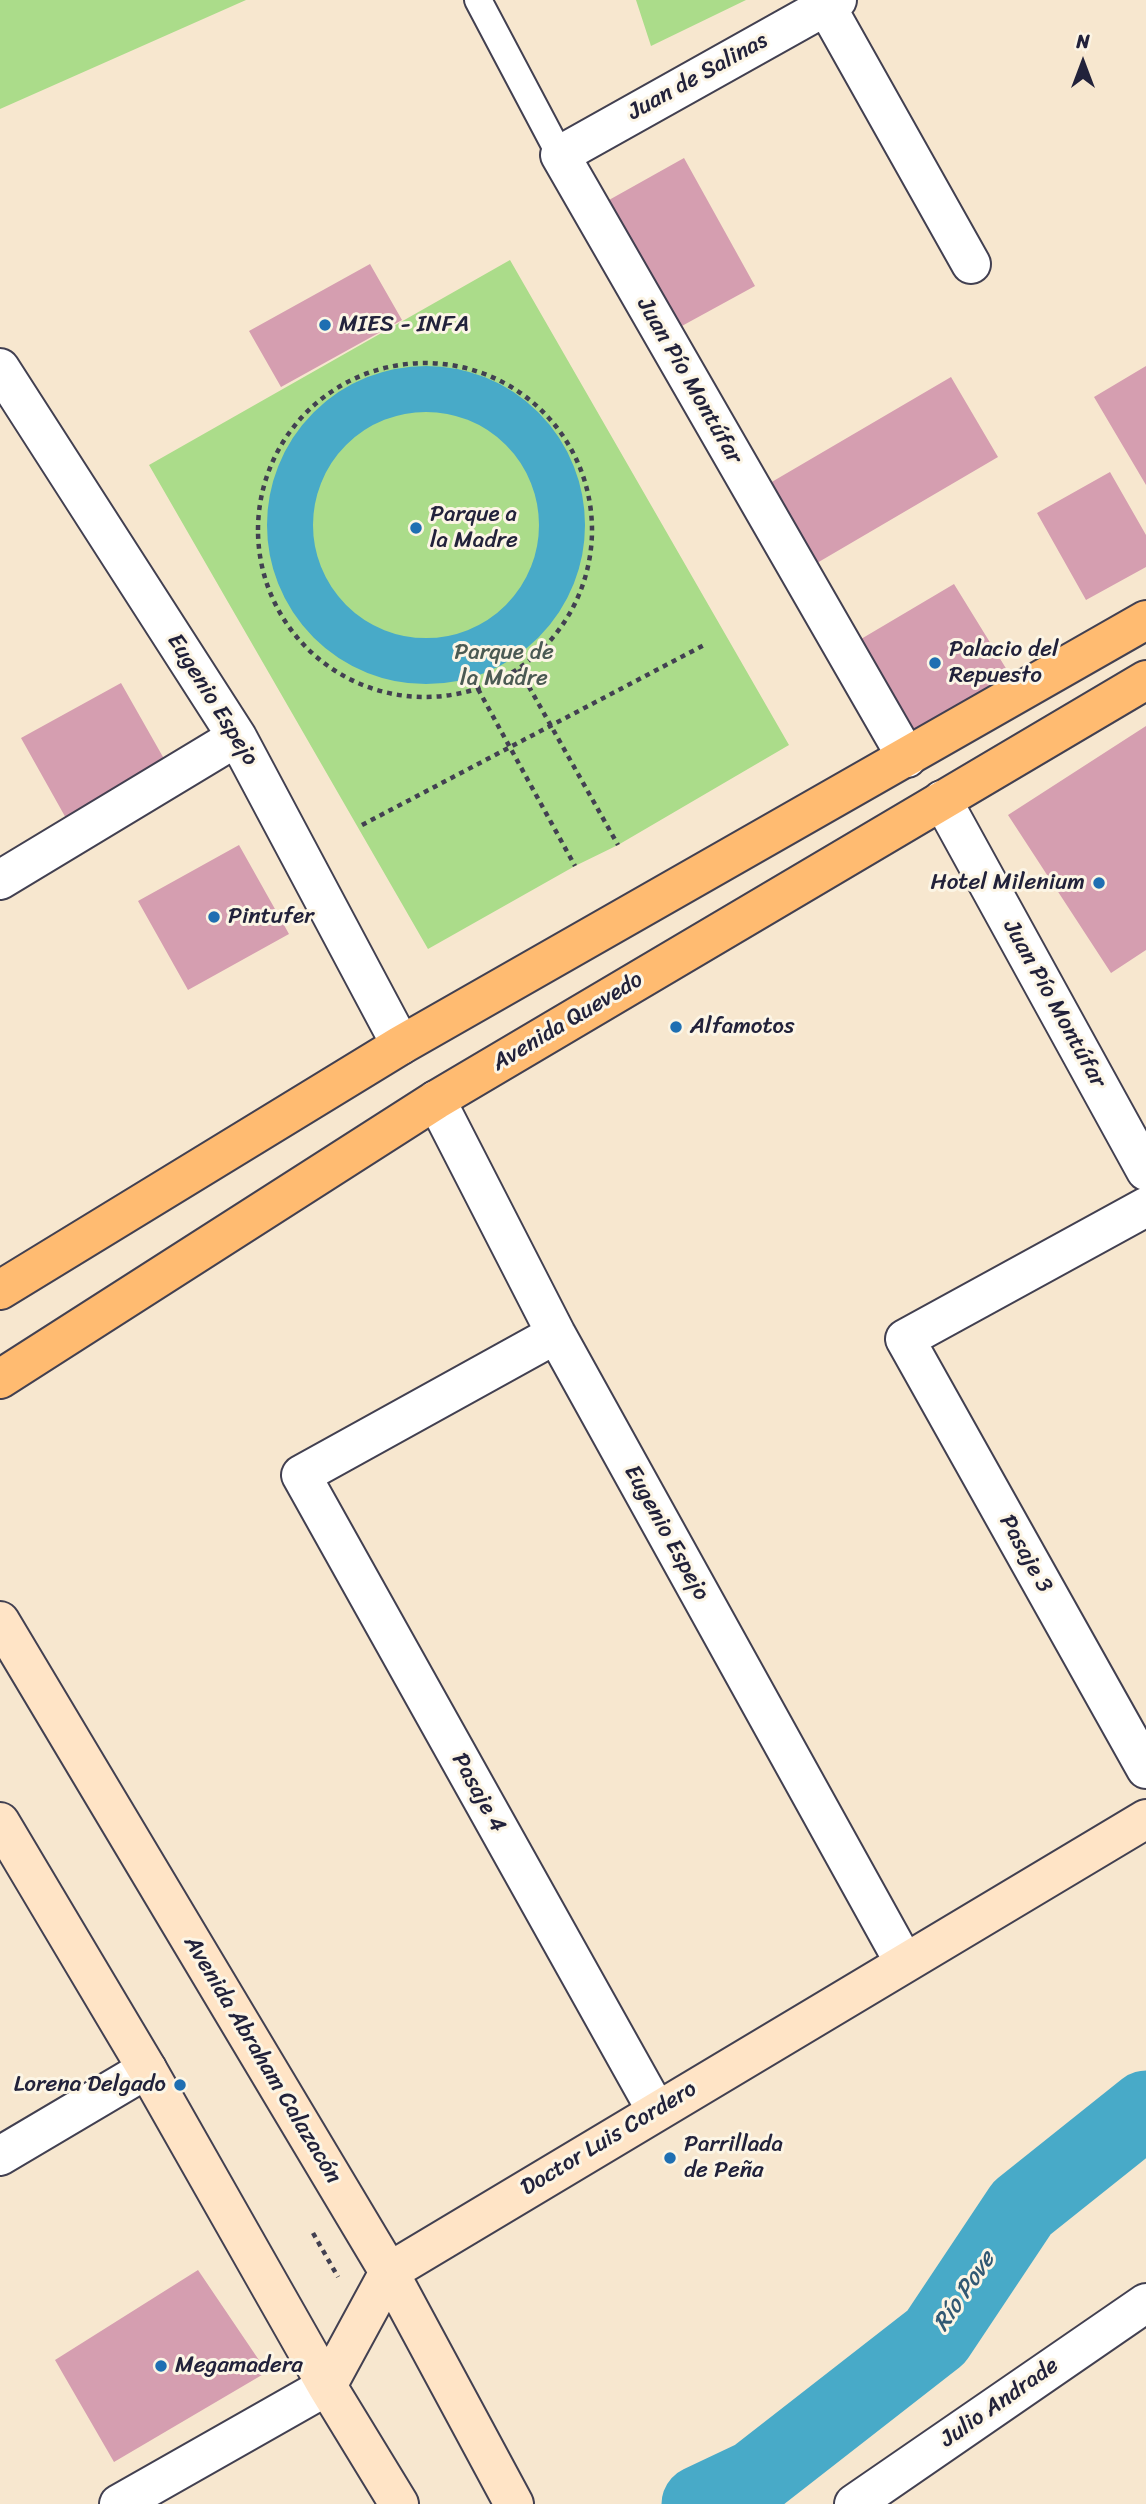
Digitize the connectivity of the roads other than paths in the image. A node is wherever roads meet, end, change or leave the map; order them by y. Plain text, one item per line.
1 (478, 0) edge
2 (832, 3) edge
3 (559, 155) junction
4 (971, 264) dead end
5 (0, 368) edge
6 (1146, 620) edge
7 (1146, 680) edge
8 (237, 737) junction
9 (907, 758) junction
10 (942, 800) junction
11 (0, 880) edge
12 (401, 1045) junction
13 (436, 1100) junction
14 (1146, 1171) edge
15 (1146, 1208) edge
16 (0, 1290) edge
17 (556, 1334) junction
18 (0, 1379) edge
19 (0, 1621) edge
20 (1146, 1769) edge
21 (1146, 1819) edge
22 (0, 1822) edge
23 (904, 1962) junction
24 (147, 2069) junction
25 (656, 2110) junction
26 (0, 2156) edge
27 (389, 2272) junction
28 (1146, 2303) edge
29 (327, 2386) junction
30 (119, 2504) edge
31 (399, 2504) edge
32 (514, 2504) edge
33 (854, 2504) edge

1 - 3 lane, Juan Pío Montúfar
2 - 3 street, Juan de Salinas
2 - 4 street
3 - 9 street, Juan Pío Montúfar
5 - 8 street, Eugenio Espejo
6 - 9 main road
7 - 10 main road, Avenida Quevedo
8 - 11 street
8 - 12 street, Eugenio Espejo
9 - 12 main road
10 - 13 main road, Avenida Quevedo
10 - 14 street, Juan Pío Montúfar
12 - 16 main road
13 - 17 street, Eugenio Espejo
13 - 18 main road, Avenida Quevedo
15 - 20 street, Pasaje 3
17 - 23 street, Eugenio Espejo
17 - 25 street, Pasaje 4
19 - 27 main road, Avenida Abraham Calazacón
21 - 23 main road, Doctor Luis Cordero
22 - 24 main road
23 - 25 main road, Doctor Luis Cordero
24 - 26 street
24 - 29 main road
25 - 27 main road, Doctor Luis Cordero
27 - 29 main road
27 - 32 main road, Avenida Abraham Calazacón
28 - 33 street, Julio Andrade
29 - 30 street
29 - 31 main road

